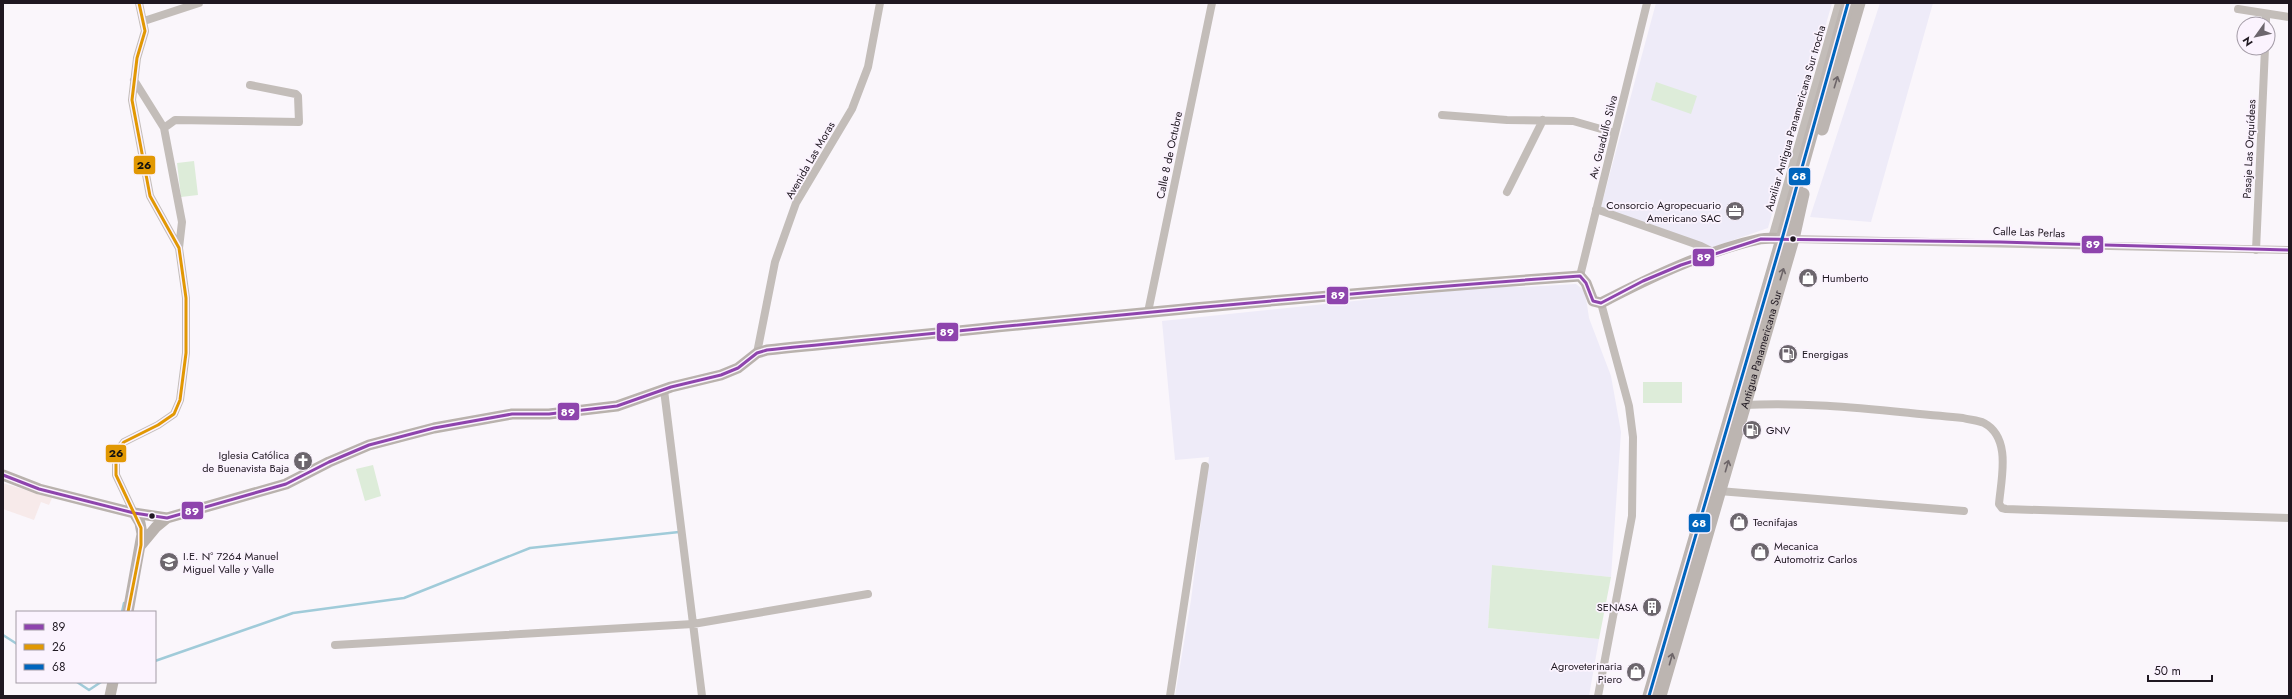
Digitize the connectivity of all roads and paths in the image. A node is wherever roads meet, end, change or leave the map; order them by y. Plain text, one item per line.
1 (139, 3) edge
2 (199, 3) edge
3 (880, 3) edge
4 (1212, 3) edge
5 (1647, 3) edge
6 (1838, 3) edge
7 (1848, 3) edge
8 (1859, 3) edge
9 (2238, 9) dead end
10 (2266, 15) joint
11 (2289, 17) edge
12 (144, 21) junction
13 (1842, 42) junction
14 (2265, 56) edge
15 (134, 79) junction
16 (250, 85) dead end
17 (1442, 115) dead end
18 (1543, 120) junction
19 (164, 128) junction
20 (1615, 133) junction
21 (1508, 192) dead end
22 (1596, 209) junction
23 (1782, 239) junction
24 (179, 248) junction
25 (2256, 250) junction
26 (2289, 250) edge
27 (1715, 253) junction
28 (1580, 276) junction
29 (1601, 303) junction
30 (1148, 312) junction
31 (757, 353) junction
32 (664, 390) junction
33 (1744, 405) junction
34 (1205, 466) dead end
35 (3, 475) edge
36 (1719, 491) junction
37 (1964, 511) dead end
38 (134, 513) junction
39 (167, 518) junction
40 (2289, 518) edge
41 (141, 545) junction
42 (868, 594) dead end
43 (128, 611) edge
44 (693, 624) junction
45 (335, 645) dead end
46 (1659, 679) junction
47 (113, 683) edge
48 (110, 696) edge
49 (702, 696) edge
50 (1170, 696) edge
51 (1598, 696) edge
52 (1649, 696) edge
53 (1660, 696) edge

1 - 12 street
2 - 12 street
3 - 31 street, Avenida Las Moras
4 - 30 street, Calle 8 de Octubre
5 - 20 street, Av. Guadulfo Silva
6 - 23 street, Auxiliar Antigua Panamericana Sur trocha
7 - 13 main road, Antigua Panamericana Sur
8 - 13 main road, Antigua Panamericana Sur
9 - 10 street
10 - 11 street
12 - 15 street
13 - 23 main road, Antigua Panamericana Sur
14 - 25 street, Pasaje Las Orquídeas
15 - 19 street
15 - 24 street
16 - 19 street
17 - 18 street
18 - 20 street
18 - 21 street
19 - 24 street
20 - 22 street, Av. Guadulfo Silva
22 - 27 street
22 - 28 street, Av. Guadulfo Silva
23 - 25 street, Calle Las Perlas
23 - 27 street
33 -> 23 main road, Antigua Panamericana Sur
23 - 46 main road, Antigua Panamericana Sur
24 - 38 street
25 - 26 street, Calle Las Perlas
27 - 29 street
28 - 29 street
28 - 30 street
29 - 51 street
30 - 31 street
31 - 32 street
32 - 39 street
32 - 44 street
36 -> 33 main road, Antigua Panamericana Sur
33 - 40 street
34 - 50 street
35 - 38 street
36 - 37 street
46 -> 36 main road, Antigua Panamericana Sur
38 - 39 street
38 - 41 street
39 - 41 street
41 - 43 street
42 - 44 street
44 - 45 street
44 - 49 street
46 - 52 main road, Antigua Panamericana Sur
46 - 53 main road, Antigua Panamericana Sur
47 - 48 street

